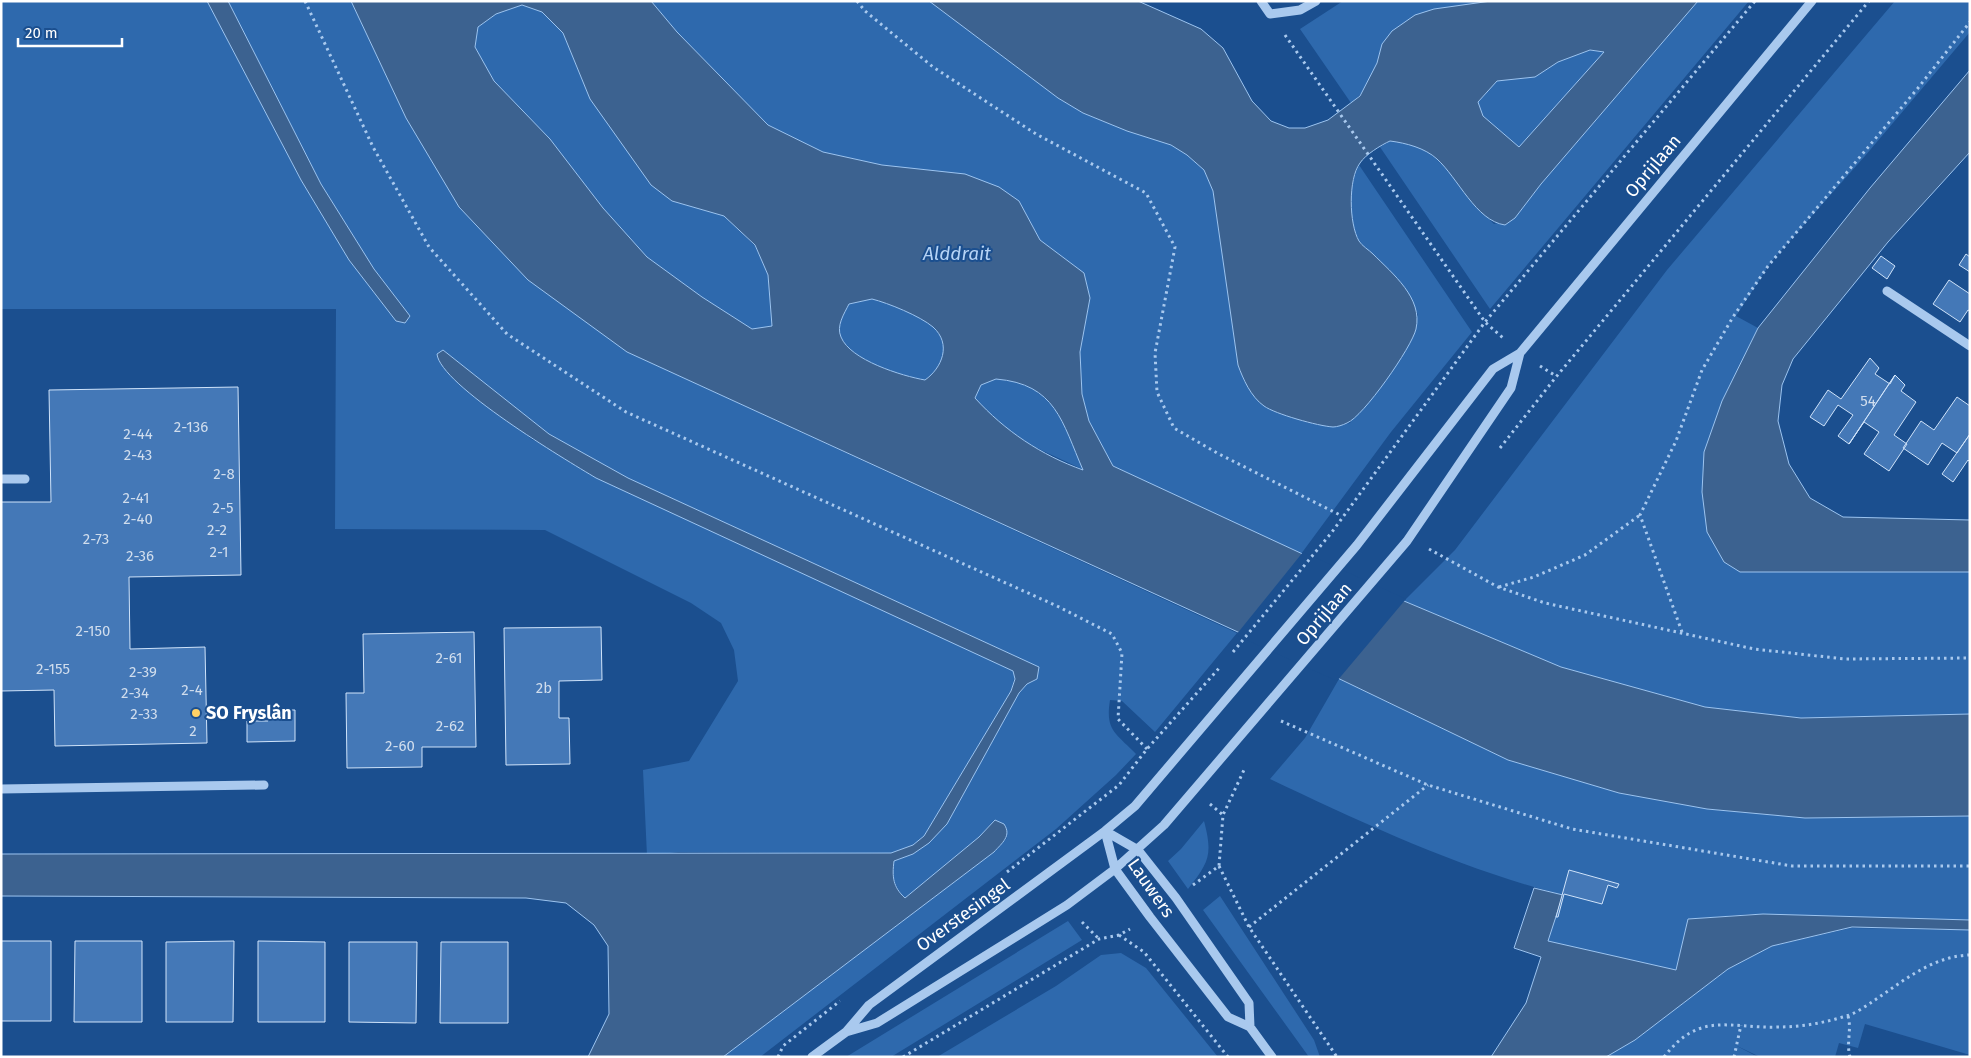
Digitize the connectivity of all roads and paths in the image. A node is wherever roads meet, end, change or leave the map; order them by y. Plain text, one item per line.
1 (305, 1) edge
2 (857, 1) edge
3 (1261, 1) edge
4 (1316, 1) edge
5 (1755, 1) edge
6 (1812, 1) edge
7 (1869, 1) edge
8 (1270, 14) junction
9 (1970, 22) edge
10 (1886, 291) dead end
11 (1485, 322) junction
12 (1970, 346) edge
13 (1520, 352) junction
14 (1556, 377) dead end
15 (1, 479) edge
16 (25, 479) dead end
17 (1640, 514) junction
18 (1342, 516) junction
19 (1424, 547) dead end
20 (1498, 587) junction
21 (1682, 632) junction
22 (1232, 654) dead end
23 (1970, 658) edge
24 (1225, 662) dead end
25 (1279, 720) dead end
26 (1146, 749) junction
27 (1246, 766) dead end
28 (1120, 784) dead end
29 (264, 785) dead end
30 (1428, 785) junction
31 (1, 789) edge
32 (1105, 832) junction
33 (1138, 850) junction
34 (1219, 866) junction
35 (1970, 866) edge
36 (1115, 869) junction
37 (1176, 898) junction
38 (1150, 918) junction
39 (1249, 927) junction
40 (1119, 935) junction
41 (1970, 955) edge
42 (1848, 1016) junction
43 (1741, 1025) junction
44 (1250, 1027) junction
45 (846, 1032) junction
46 (812, 1057) edge
47 (903, 1057) edge
48 (1228, 1057) edge
49 (1272, 1057) edge
50 (1336, 1057) edge
51 (1664, 1057) edge
52 (1734, 1057) edge
53 (1850, 1057) edge

1 - 26 path
2 - 18 path
3 - 8 street
4 - 8 street
5 - 11 path
6 - 13 street, Oprijlaan
7 - 14 path
8 - 11 path
9 - 17 path
10 - 12 street
11 - 18 path
13 - 32 street, Oprijlaan
13 - 33 street, Oprijlaan
15 - 16 street
17 - 20 path
17 - 21 path
18 - 22 path
19 - 20 path
20 - 21 path
21 - 23 path
24 - 26 path
25 - 30 path
26 - 28 path
27 - 34 path
29 - 31 street
30 - 35 path
30 - 39 path
32 - 33 street, Lauwers
32 - 36 street, Lauwers
32 - 45 street, Overstesingel
33 - 36 street, Oprijlaan
33 - 37 street, Lauwers
34 - 37 path
34 - 39 path
36 - 38 street, Lauwers
36 - 45 street, Overstesingel
37 - 44 street, Lauwers
38 - 40 path
38 - 44 street, Lauwers
39 - 50 path
40 - 47 path
40 - 48 path
41 - 42 path
42 - 43 path
42 - 53 path
43 - 51 path
43 - 52 path
44 - 49 street, Lauwers
45 - 46 street, Overstesingel

